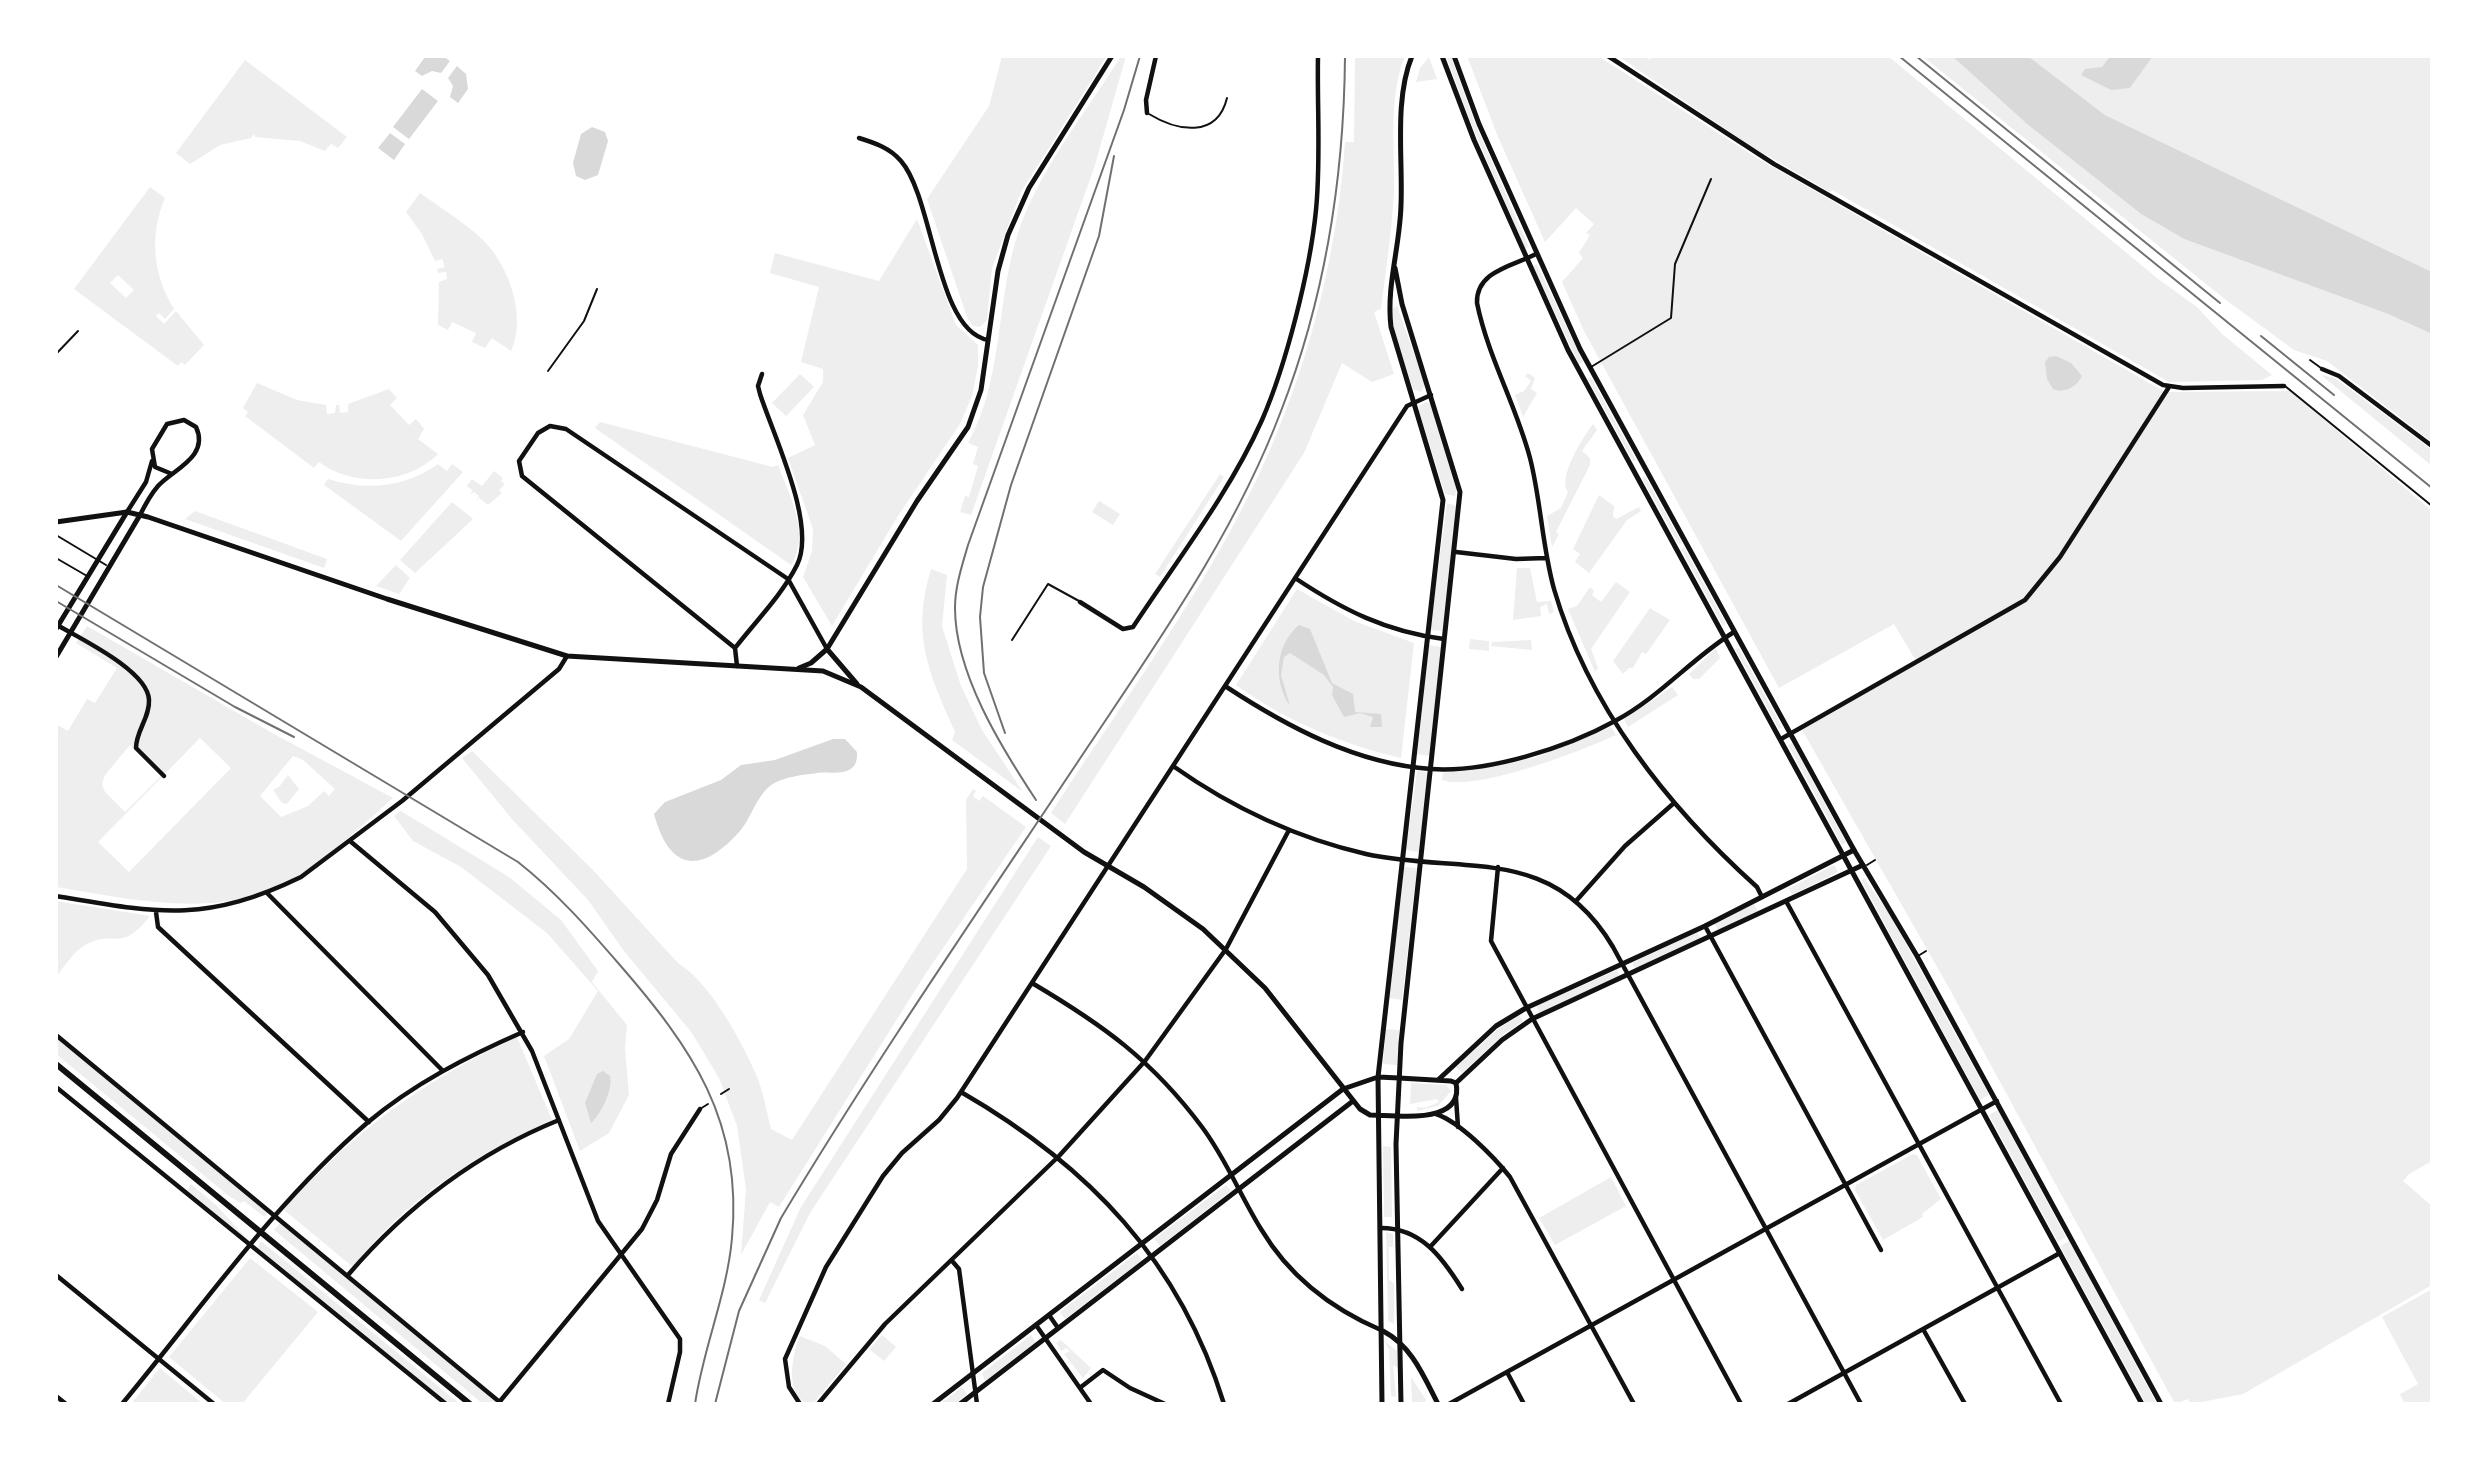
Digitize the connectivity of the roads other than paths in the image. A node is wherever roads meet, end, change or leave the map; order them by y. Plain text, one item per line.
1 (1112, 56) edge
2 (1156, 56) edge
3 (1318, 56) edge
4 (1412, 56) edge
5 (1442, 56) edge
6 (1454, 56) edge
7 (1608, 56) edge
8 (1227, 98) dead end
9 (1147, 113) joint
10 (859, 138) dead end
11 (1711, 179) dead end
12 (1536, 254) junction
13 (1526, 259) junction
14 (1395, 265) junction
15 (597, 289) dead end
16 (78, 331) dead end
17 (988, 340) junction
18 (56, 354) edge
19 (2310, 360) dead end
20 (1590, 368) junction
21 (2322, 369) joint
22 (548, 371) dead end
23 (762, 374) dead end
24 (2284, 386) joint
25 (2169, 387) junction
26 (1431, 395) junction
27 (1414, 401) junction
28 (2432, 446) edge
29 (152, 460) junction
30 (172, 474) junction
31 (2432, 506) edge
32 (127, 512) junction
33 (140, 515) junction
34 (56, 522) edge
35 (56, 535) edge
36 (1455, 552) junction
37 (56, 558) edge
38 (1546, 558) junction
39 (98, 560) junction
40 (110, 567) junction
41 (88, 576) junction
42 (788, 579) junction
43 (1297, 580) junction
44 (1080, 602) joint
45 (57, 626) edge
46 (1734, 632) junction
47 (71, 633) junction
48 (1428, 637) junction
49 (1725, 638) junction
50 (1445, 639) junction
51 (1012, 640) dead end
52 (735, 648) junction
53 (827, 649) junction
54 (567, 656) junction
55 (56, 657) edge
56 (737, 666) junction
57 (799, 668) junction
58 (1225, 686) junction
59 (860, 687) junction
60 (1615, 721) junction
61 (1790, 734) junction
62 (1781, 739) junction
63 (1173, 766) junction
64 (1413, 766) junction
65 (1430, 769) junction
66 (164, 776) dead end
67 (1674, 803) junction
68 (1289, 830) junction
69 (350, 841) junction
70 (1854, 850) junction
71 (1844, 856) junction
72 (1403, 859) junction
73 (1420, 860) junction
74 (1875, 860) dead end
75 (1863, 866) junction
76 (1108, 867) junction
77 (1498, 867) junction
78 (1852, 870) junction
79 (1780, 890) junction
80 (267, 893) junction
81 (56, 896) edge
82 (1763, 898) junction
83 (1576, 901) junction
84 (1786, 901) junction
85 (1768, 909) junction
86 (156, 912) junction
87 (1705, 926) junction
88 (1711, 936) junction
89 (1226, 949) junction
90 (1926, 951) dead end
91 (1917, 956) junction
92 (1622, 965) junction
93 (1629, 976) junction
94 (1032, 983) junction
95 (1526, 1008) junction
96 (1532, 1019) junction
97 (523, 1032) junction
98 (56, 1035) edge
99 (1145, 1061) junction
100 (56, 1064) edge
101 (443, 1071) junction
102 (1378, 1077) junction
103 (1399, 1078) junction
104 (1438, 1080) junction
105 (1456, 1083) junction
106 (56, 1087) edge
107 (729, 1089) dead end
108 (1343, 1089) junction
109 (961, 1093) junction
110 (721, 1094) dead end
111 (1456, 1096) junction
112 (1353, 1101) junction
113 (1997, 1101) junction
114 (708, 1104) dead end
115 (699, 1109) joint
116 (1982, 1110) junction
117 (1436, 1114) junction
118 (1377, 1116) junction
119 (1397, 1116) junction
120 (559, 1120) junction
121 (369, 1122) junction
122 (1458, 1128) junction
123 (1919, 1144) junction
124 (1059, 1156) junction
125 (1503, 1168) junction
126 (1233, 1174) junction
127 (1845, 1184) junction
128 (1240, 1188) junction
129 (276, 1215) junction
130 (1381, 1228) junction
131 (1397, 1228) junction
132 (1766, 1228) junction
133 (262, 1233) junction
134 (1143, 1243) junction
135 (252, 1245) junction
136 (1430, 1247) junction
137 (1881, 1250) dead end
138 (2060, 1253) junction
139 (622, 1254) junction
140 (1152, 1256) junction
141 (953, 1262) junction
142 (56, 1275) edge
143 (348, 1275) junction
144 (1673, 1279) junction
145 (1997, 1287) junction
146 (1462, 1289) dead end
147 (1049, 1315) junction
148 (1036, 1325) junction
149 (1591, 1325) junction
150 (1058, 1328) junction
151 (1923, 1329) junction
152 (1383, 1331) junction
153 (1045, 1338) junction
154 (1399, 1341) junction
155 (159, 1359) junction
156 (1507, 1372) junction
157 (972, 1373) junction
158 (1844, 1373) junction
159 (1081, 1387) junction
160 (975, 1392) junction
161 (56, 1396) edge
162 (502, 1402) edge
163 (66, 1404) edge
164 (122, 1404) edge
165 (214, 1404) edge
166 (446, 1404) edge
167 (470, 1404) edge
168 (668, 1404) edge
169 (800, 1404) edge
170 (818, 1404) edge
171 (933, 1404) edge
172 (960, 1404) edge
173 (977, 1404) edge
174 (1091, 1404) edge
175 (1165, 1404) edge
176 (1224, 1404) edge
177 (1382, 1404) edge
178 (1401, 1404) edge
179 (1438, 1404) edge
180 (1449, 1404) edge
181 (1524, 1404) edge
182 (1634, 1404) edge
183 (1741, 1404) edge
184 (1788, 1404) edge
185 (1861, 1404) edge
186 (1965, 1404) edge
187 (2061, 1404) edge
188 (2142, 1404) edge
189 (2161, 1404) edge

1 - 17 main road
2 - 9 street
3 - 44 street
4 - 14 main road
5 - 13 main road
6 - 12 main road
7 - 25 street
8 - 9 lane
10 - 17 street
11 - 20 lane
12 - 13 street
12 - 20 main road
13 - 38 street
13 - 49 main road
14 - 26 main road
14 - 27 main road
15 - 22 lane
16 - 18 lane
17 - 53 main road
19 - 21 lane
20 - 46 main road
21 - 28 street
23 - 42 street
24 - 25 street
24 - 31 lane
25 - 61 street
26 - 27 street
26 - 36 main road
27 - 43 street
27 - 48 main road
29 - 30 street
29 - 30 street
29 - 32 street
30 - 33 street
32 - 33 main road
32 - 34 main road
32 - 39 main road
33 - 40 main road
33 - 54 main road
35 - 39 lane
36 - 38 street
36 - 50 main road
37 - 41 lane
38 - 60 street
39 - 40 lane
39 - 41 main road
40 - 47 main road
41 - 45 main road
42 - 52 street
42 - 52 street
42 - 53 street
43 - 48 street
43 - 58 street
44 - 51 lane
45 - 47 street
46 - 49 street
46 - 61 main road
47 - 55 main road
47 - 66 street
48 - 50 street
48 - 64 main road
49 - 60 street
49 - 62 main road
50 - 65 main road
52 - 56 street
53 - 57 main road
53 - 59 main road
54 - 56 main road
54 - 69 street
56 - 57 main road
57 - 59 main road
58 - 63 street
58 - 64 street
59 - 76 main road
60 - 65 street
60 - 67 street
61 - 62 street
61 - 70 main road
62 - 71 main road
63 - 68 street
63 - 76 street
64 - 65 street
64 - 72 main road
65 - 73 main road
67 - 82 street
67 - 83 street
68 - 72 street
68 - 89 street
69 - 80 street
69 - 97 street
70 - 71 main road
70 - 75 main road
71 - 78 main road
71 - 79 main road
72 - 73 street
72 - 102 main road
73 - 77 street
73 - 103 main road
74 - 75 lane
75 - 78 main road
75 - 91 main road
76 - 89 main road
76 - 94 street
77 - 83 street
77 - 95 street
78 - 84 main road
78 - 116 main road
79 - 82 main road
79 - 84 main road
80 - 86 street
80 - 101 street
81 - 86 street
82 - 85 main road
82 - 87 main road
83 - 92 street
84 - 85 main road
84 - 123 street
85 - 88 main road
86 - 121 street
87 - 88 street
87 - 92 main road
88 - 93 main road
88 - 127 street
89 - 99 street
89 - 108 main road
90 - 91 lane
91 - 113 main road
92 - 93 street
92 - 95 main road
93 - 96 main road
93 - 132 street
94 - 99 street
94 - 109 street
95 - 96 street
95 - 104 main road
96 - 105 main road
96 - 144 street
97 - 101 street
97 - 120 street
98 - 129 street
99 - 124 street
99 - 126 street
100 - 133 main road
101 - 121 street
102 - 103 main road
102 - 108 main road
102 - 118 main road
103 - 104 main road
103 - 119 main road
104 - 105 main road
105 - 111 main road
106 - 135 street
107 - 110 lane
108 - 112 main road
108 - 126 main road
109 - 124 street
109 - 169 street
111 - 117 main road
111 - 122 street
112 - 118 main road
112 - 128 main road
113 - 116 street
113 - 189 main road
114 - 115 lane
115 - 139 street
116 - 123 street
116 - 138 main road
117 - 119 main road
117 - 122 street
118 - 119 main road
118 - 130 main road
119 - 131 main road
120 - 139 street
120 - 143 street
121 - 129 street
122 - 125 street
123 - 127 street
123 - 145 street
124 - 134 street
124 - 141 street
125 - 136 street
125 - 149 street
126 - 128 street
126 - 134 main road
127 - 132 street
127 - 137 street
128 - 140 main road
128 - 152 street
129 - 133 street
129 - 143 street
130 - 131 street
130 - 152 main road
131 - 136 street
131 - 154 main road
132 - 144 street
132 - 158 street
133 - 135 street
133 - 167 main road
134 - 140 street
134 - 147 main road
135 - 155 street
135 - 166 street
136 - 146 street
138 - 145 street
138 - 188 main road
139 - 162 street
139 - 168 street
140 - 150 main road
140 - 176 street
141 - 157 street
141 - 170 street
142 - 155 street
143 - 162 street
144 - 149 street
144 - 183 street
145 - 151 street
145 - 187 street
147 - 148 main road
147 - 150 street
148 - 153 street
148 - 157 main road
149 - 156 street
149 - 182 street
150 - 153 main road
151 - 158 street
151 - 186 street
152 - 154 main road
152 - 177 main road
153 - 159 street
153 - 160 main road
154 - 178 main road
154 - 179 main road
155 - 164 street
155 - 165 street
156 - 180 street
156 - 181 street
157 - 160 street
157 - 171 main road
158 - 184 street
158 - 185 street
159 - 174 street
159 - 175 street
160 - 172 main road
160 - 173 street
161 - 163 street

